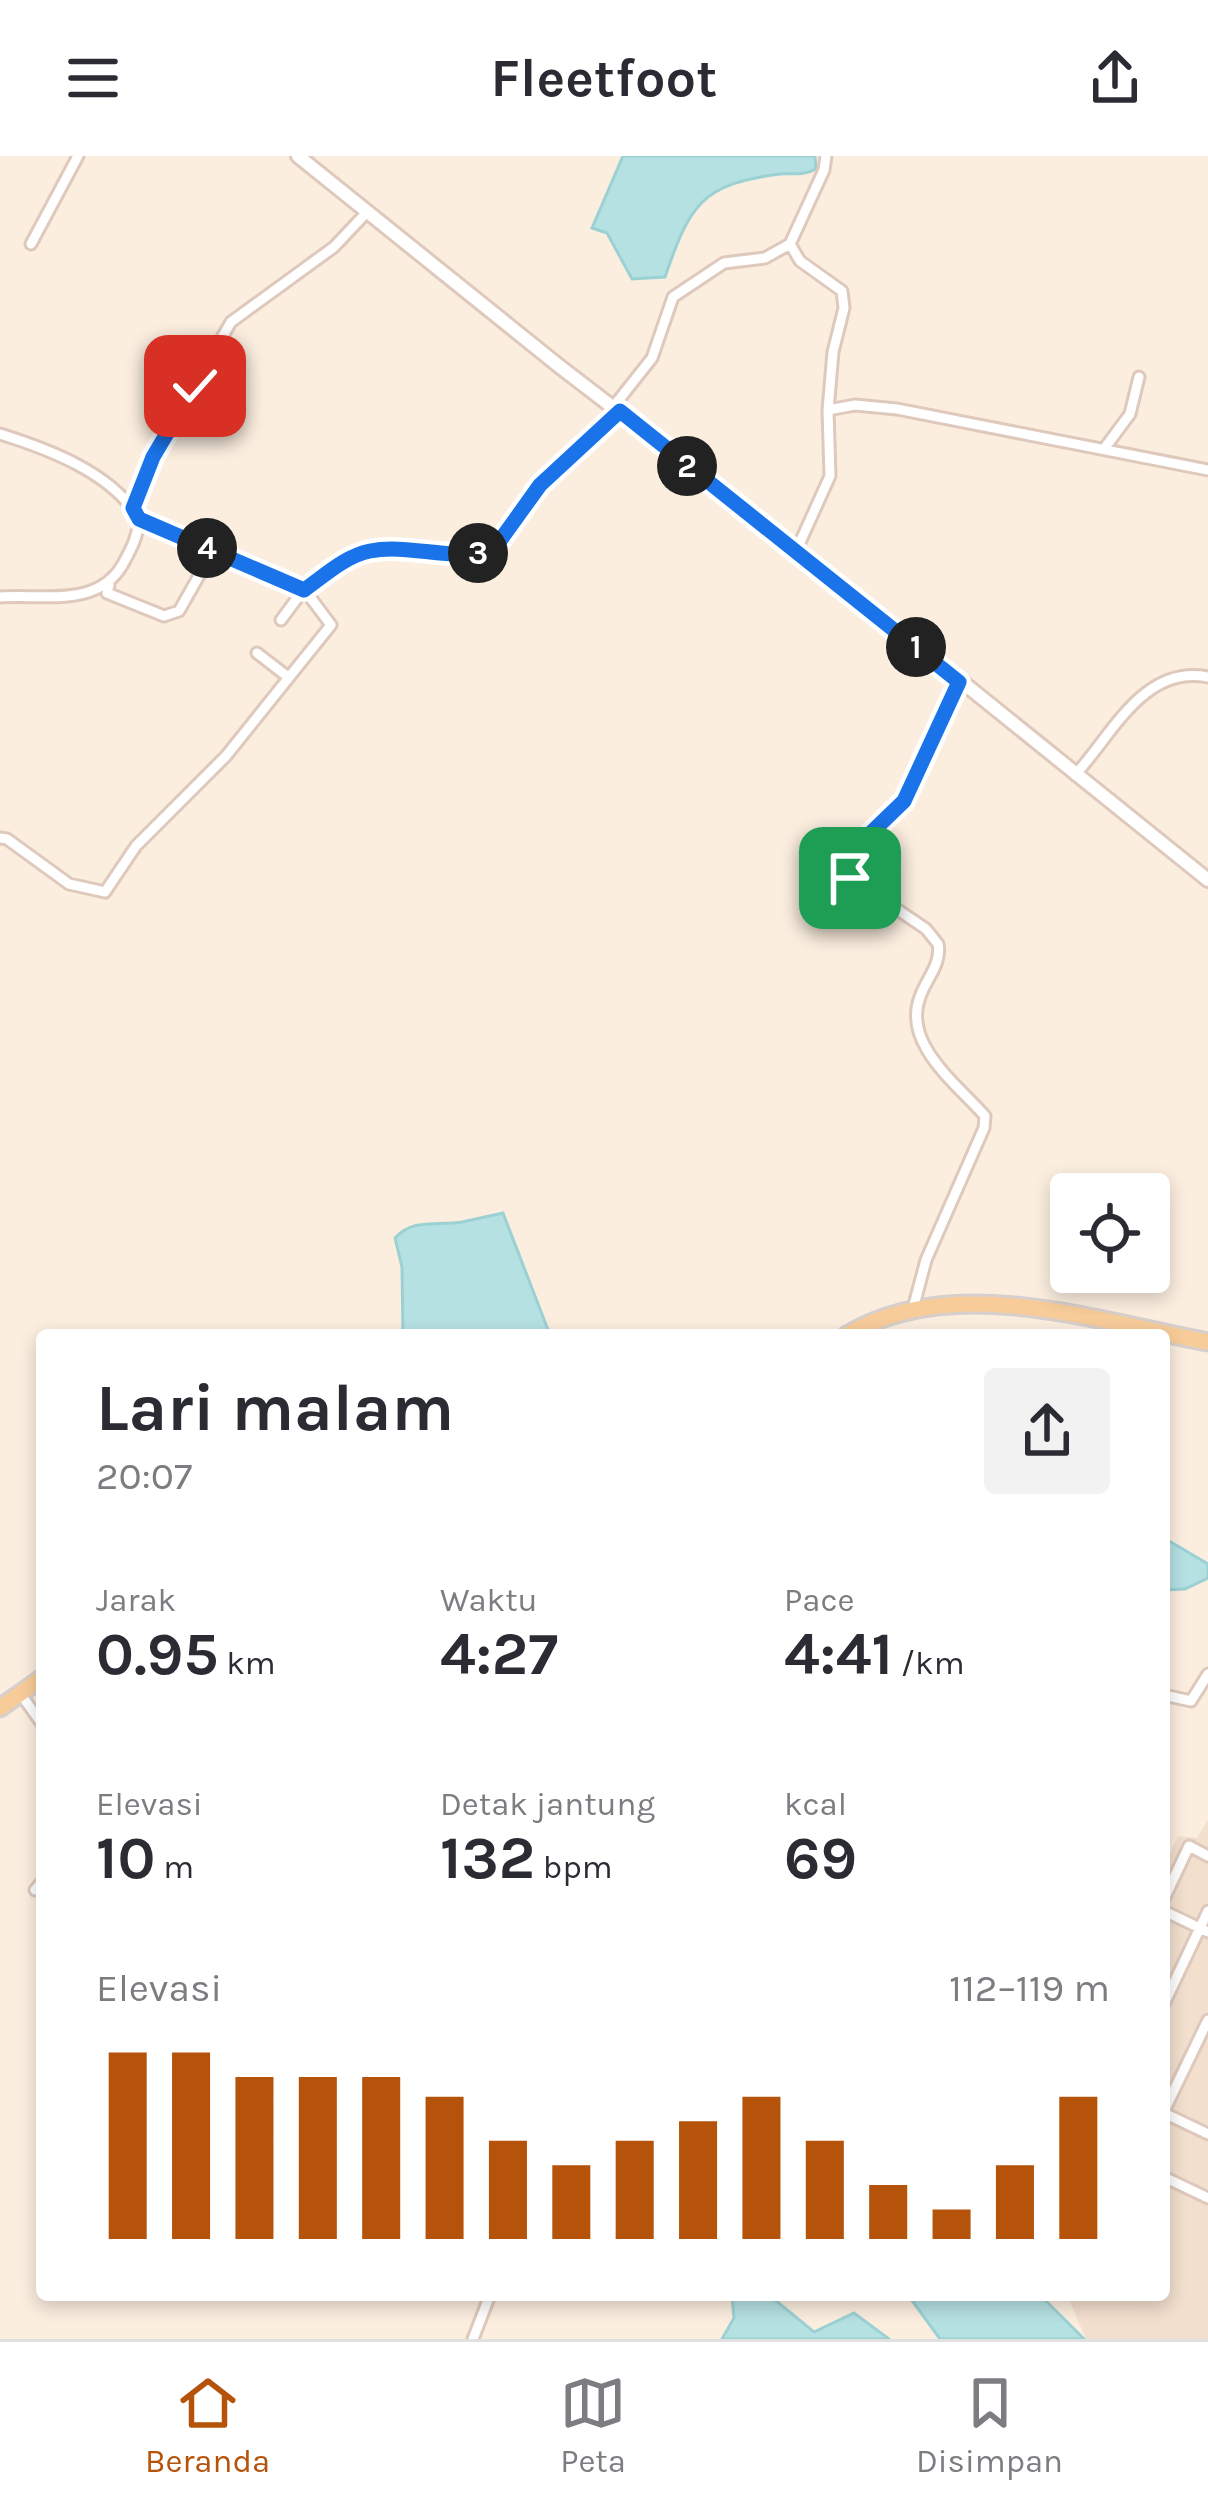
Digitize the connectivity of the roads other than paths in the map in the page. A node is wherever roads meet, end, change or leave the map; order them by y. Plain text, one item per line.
1 (78, 156) edge
2 (298, 156) edge
3 (826, 156) edge
4 (368, 211) junction
5 (31, 244) dead end
6 (790, 244) junction
7 (1138, 377) dead end
8 (617, 409) junction
9 (828, 410) junction
10 (0, 434) edge
11 (1104, 449) junction
12 (1208, 470) edge
13 (133, 508) junction
14 (139, 519) junction
15 (796, 549) junction
16 (213, 551) junction
17 (109, 585) junction
18 (304, 590) junction
19 (0, 597) edge
20 (281, 620) dead end
21 (257, 653) dead end
22 (289, 677) junction
23 (1208, 677) edge
24 (959, 682) junction
25 (1076, 776) junction
26 (0, 838) edge
27 (1208, 880) edge
28 (914, 1309) junction
29 (862, 1329) edge
30 (1134, 1329) edge
31 (1170, 1335) edge
32 (1208, 1342) edge
33 (1208, 1674) edge
34 (36, 1682) edge
35 (20, 1693) junction
36 (1170, 1696) edge
37 (0, 1708) edge
38 (36, 1716) edge
39 (1208, 1856) edge
40 (1170, 1886) edge
41 (1208, 1910) edge
42 (1170, 1914) edge
43 (1204, 1930) edge
44 (1170, 1993) edge
45 (1208, 2020) edge
46 (1170, 2099) edge
47 (1170, 2115) edge
48 (1207, 2130) edge
49 (1170, 2180) edge
50 (1208, 2198) edge
51 (488, 2301) edge
52 (473, 2339) edge

1 - 5 street
2 - 4 street
3 - 6 street
4 - 8 street
4 - 13 street
6 - 8 street
6 - 9 street
7 - 11 street
8 - 15 street
8 - 18 street
9 - 11 street
9 - 15 street
10 - 13 street
11 - 12 street
13 - 14 street
14 - 16 street
14 - 17 street
15 - 24 street
16 - 17 street
16 - 18 street
17 - 19 street
18 - 20 street
18 - 22 street
21 - 22 street
22 - 26 street
23 - 25 street
24 - 25 street
24 - 28 street
25 - 27 street
28 - 29 main road
28 - 30 main road
31 - 32 main road
33 - 36 street
34 - 35 main road
35 - 37 main road
35 - 38 street
39 - 40 street
41 - 43 street
42 - 43 street
43 - 44 street
45 - 46 street
47 - 48 street
49 - 50 street
51 - 52 street

